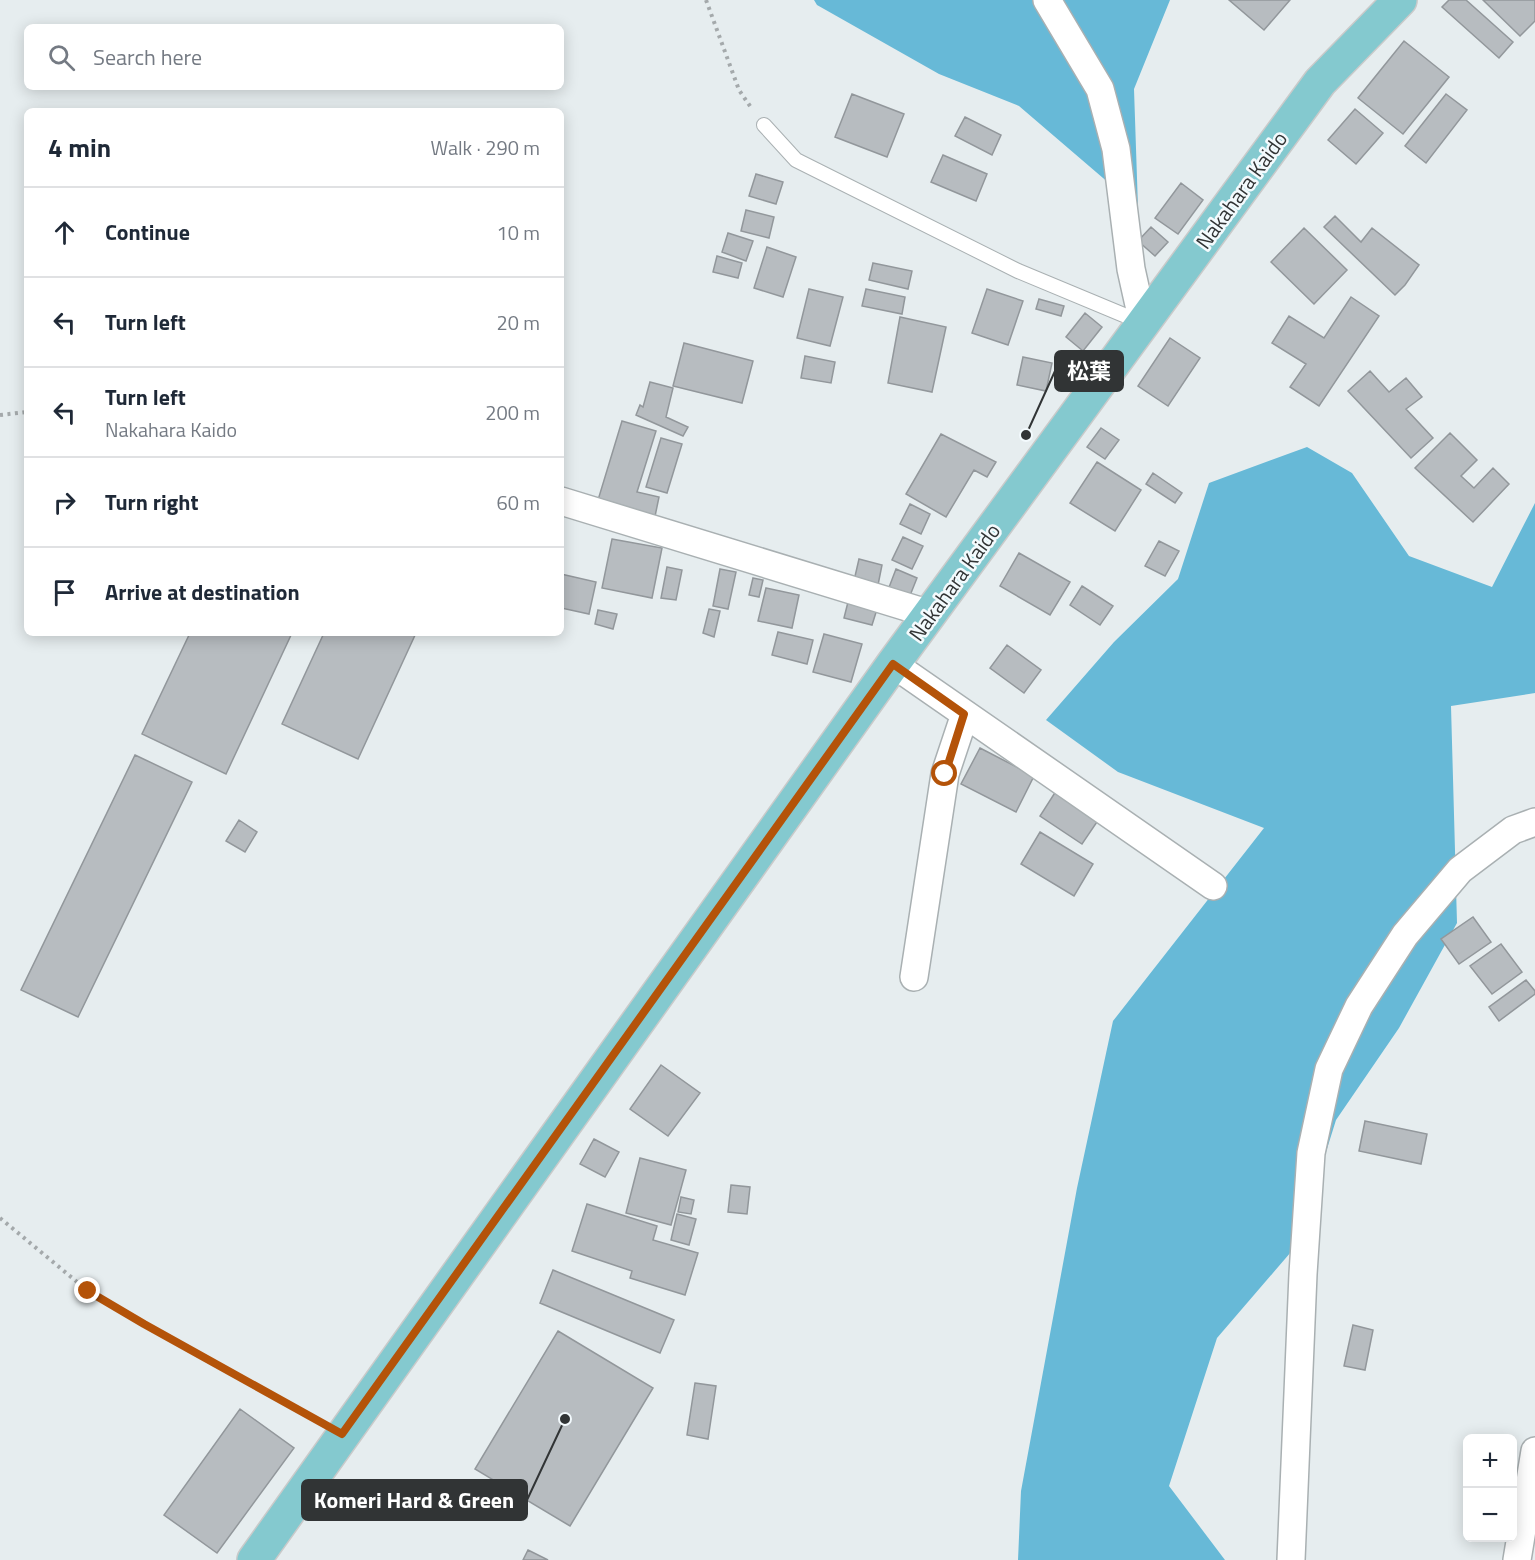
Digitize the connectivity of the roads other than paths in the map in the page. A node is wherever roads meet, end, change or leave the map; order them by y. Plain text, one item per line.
1 (1047, 0) edge
2 (1400, 0) edge
3 (764, 126) road end
4 (1143, 323) junction
5 (564, 502) edge
6 (930, 614) junction
7 (893, 664) junction
8 (964, 714) junction
9 (1535, 822) edge
10 (1213, 886) dead end
11 (914, 977) dead end
12 (1535, 1451) edge
13 (254, 1560) edge
14 (1291, 1560) edge
15 (1517, 1560) edge

1 - 4 street
2 - 4 main road, Nakahara Kaido
3 - 4 lane
4 - 6 main road, Nakahara Kaido
5 - 6 street
6 - 7 main road, Nakahara Kaido
7 - 8 street
7 - 13 main road, Nakahara Kaido
8 - 10 street
8 - 11 street
9 - 14 street
12 - 15 street

